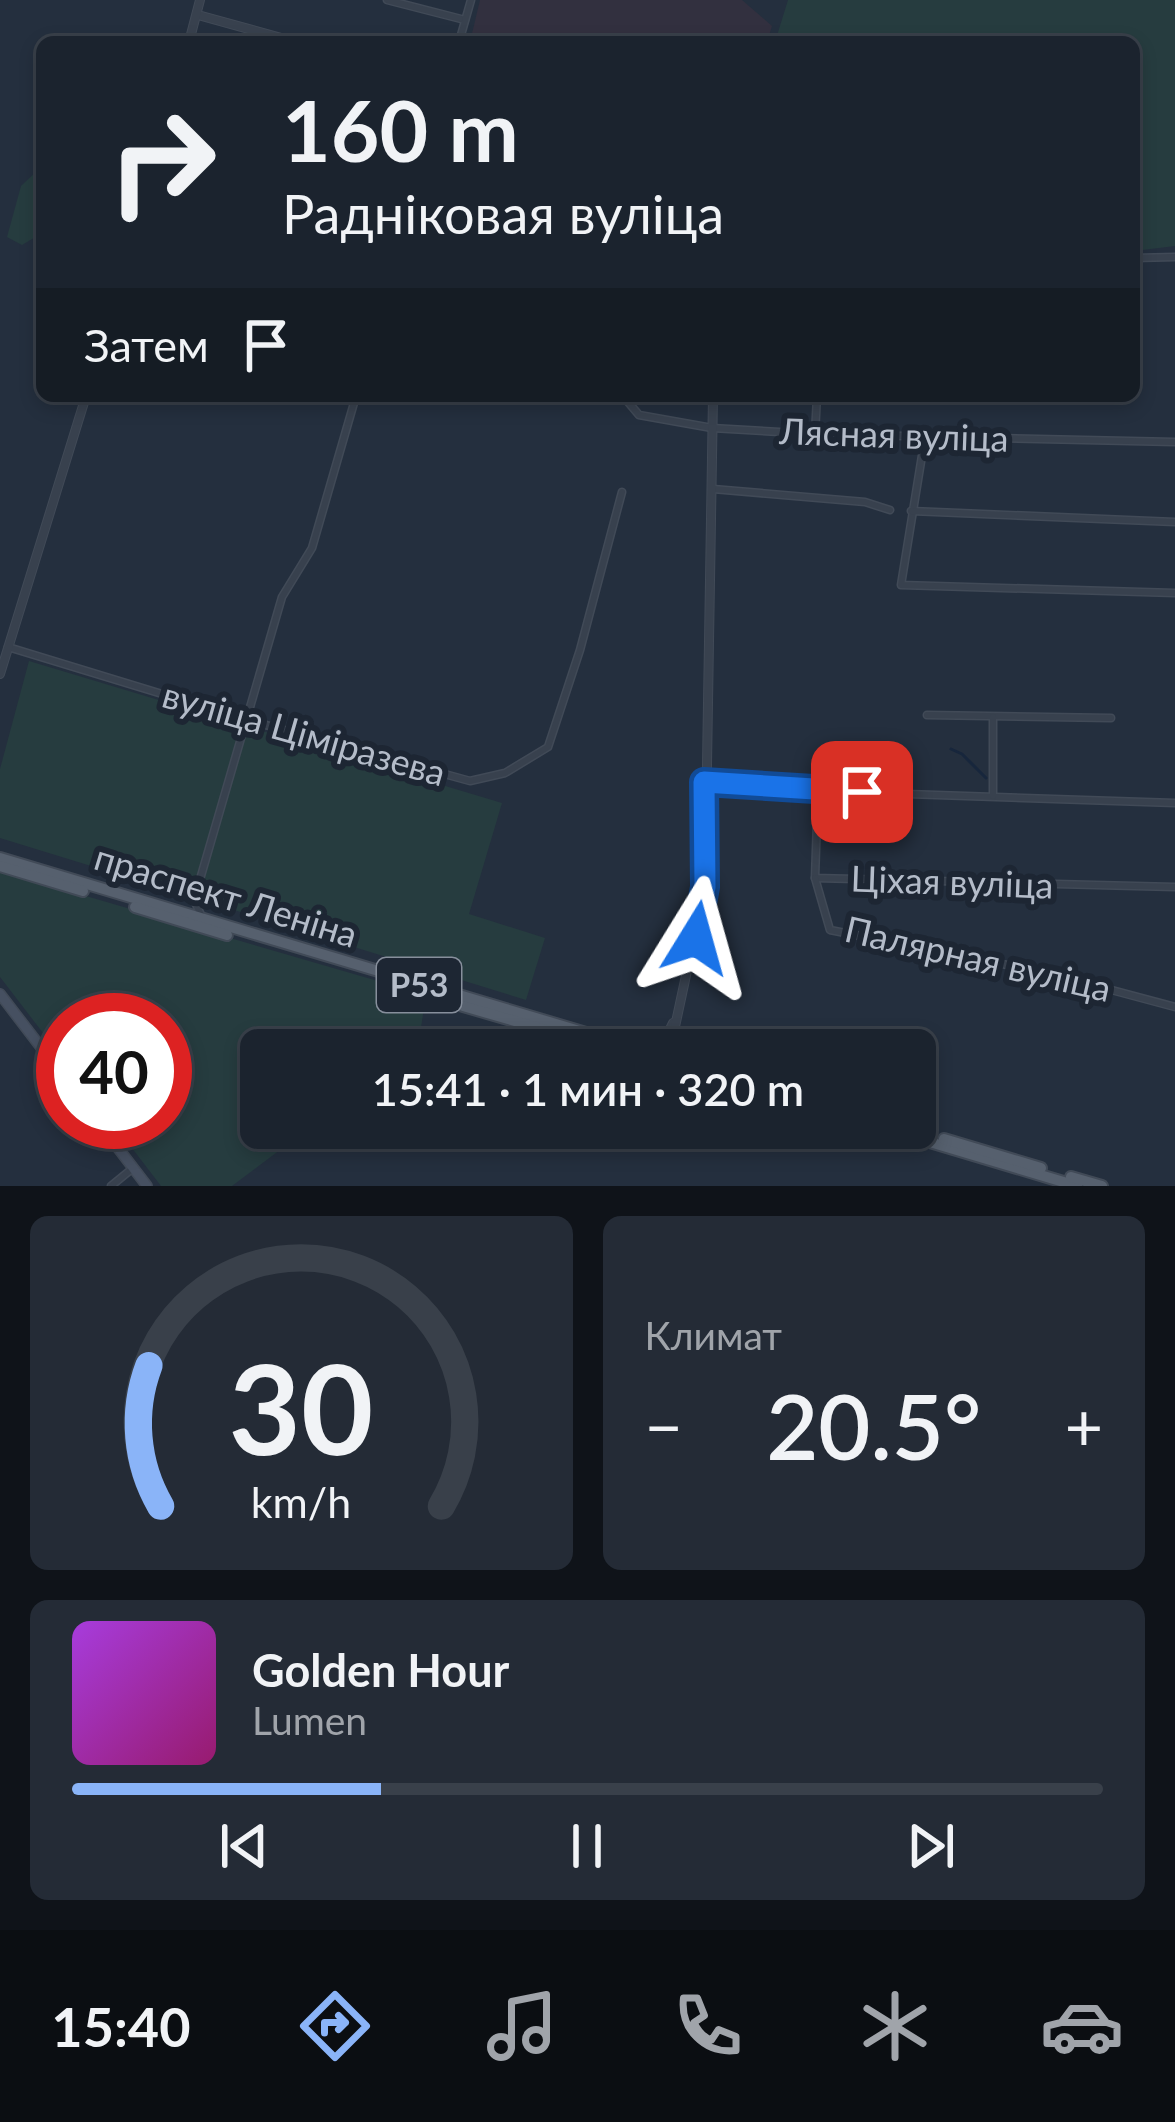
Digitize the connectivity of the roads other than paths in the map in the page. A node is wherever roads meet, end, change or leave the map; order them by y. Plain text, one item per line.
1 (200, 0) edge
2 (387, 0) edge
3 (471, 0) edge
4 (198, 15) junction
5 (465, 20) junction
6 (190, 36) edge
7 (256, 36) edge
8 (461, 36) edge
9 (1175, 257) edge
10 (1140, 258) edge
11 (84, 402) edge
12 (354, 402) edge
13 (628, 402) edge
14 (713, 402) edge
15 (818, 402) edge
16 (712, 428) junction
17 (815, 434) junction
18 (926, 437) junction
19 (1175, 442) edge
20 (713, 490) junction
21 (622, 493) dead end
22 (890, 510) dead end
23 (911, 511) junction
24 (1175, 522) edge
25 (1175, 593) edge
26 (8, 647) junction
27 (0, 674) edge
28 (926, 715) dead end
29 (993, 717) junction
30 (1111, 718) dead end
31 (244, 719) junction
32 (704, 782) junction
33 (818, 791) junction
34 (993, 796) junction
35 (1175, 803) edge
36 (0, 862) edge
37 (815, 878) junction
38 (1175, 887) edge
39 (194, 900) junction
40 (172, 910) junction
41 (206, 921) junction
42 (0, 994) edge
43 (1175, 1007) edge
44 (673, 1023) junction
45 (546, 1029) edge
46 (572, 1029) edge
47 (670, 1029) edge
48 (672, 1029) edge
49 (36, 1041) edge
50 (936, 1136) edge
51 (936, 1144) edge
52 (119, 1149) edge
53 (134, 1168) junction
54 (111, 1186) edge
55 (147, 1186) edge
56 (1077, 1186) edge
57 (1102, 1186) edge

1 - 4 street
2 - 5 street
3 - 5 street
4 - 6 street
4 - 7 street
5 - 8 street
9 - 10 street
11 - 26 street
12 - 31 street
13 - 16 street, Лясная вуліца
14 - 16 street
15 - 17 street
16 - 17 street, Лясная вуліца
16 - 20 street
17 - 18 street, Лясная вуліца
18 - 19 street, Лясная вуліца
18 - 23 street
20 - 22 street
20 - 32 street
21 - 31 street, вуліца Ціміразева
23 - 24 street
23 - 25 street
26 - 27 street
26 - 31 street, вуліца Ціміразева
28 - 29 street
29 - 30 street
29 - 34 street
31 - 39 street
32 - 33 street
32 - 44 street
33 - 34 street
33 - 37 street, Ціхая вуліца
34 - 35 street
36 - 40 main road, праспект Леніна / Р53
36 - 45 main road, праспект Леніна / Р53
37 - 38 street, Ціхая вуліца
37 - 43 street, Палярная вуліца
39 - 40 street
39 - 41 street
40 - 41 main road, праспект Леніна / Р53
41 - 46 main road, праспект Леніна / Р53
42 - 49 main road
44 - 47 street
44 - 48 street
50 - 57 main road
51 - 56 main road
52 - 53 main road
53 - 54 street
53 - 55 main road

